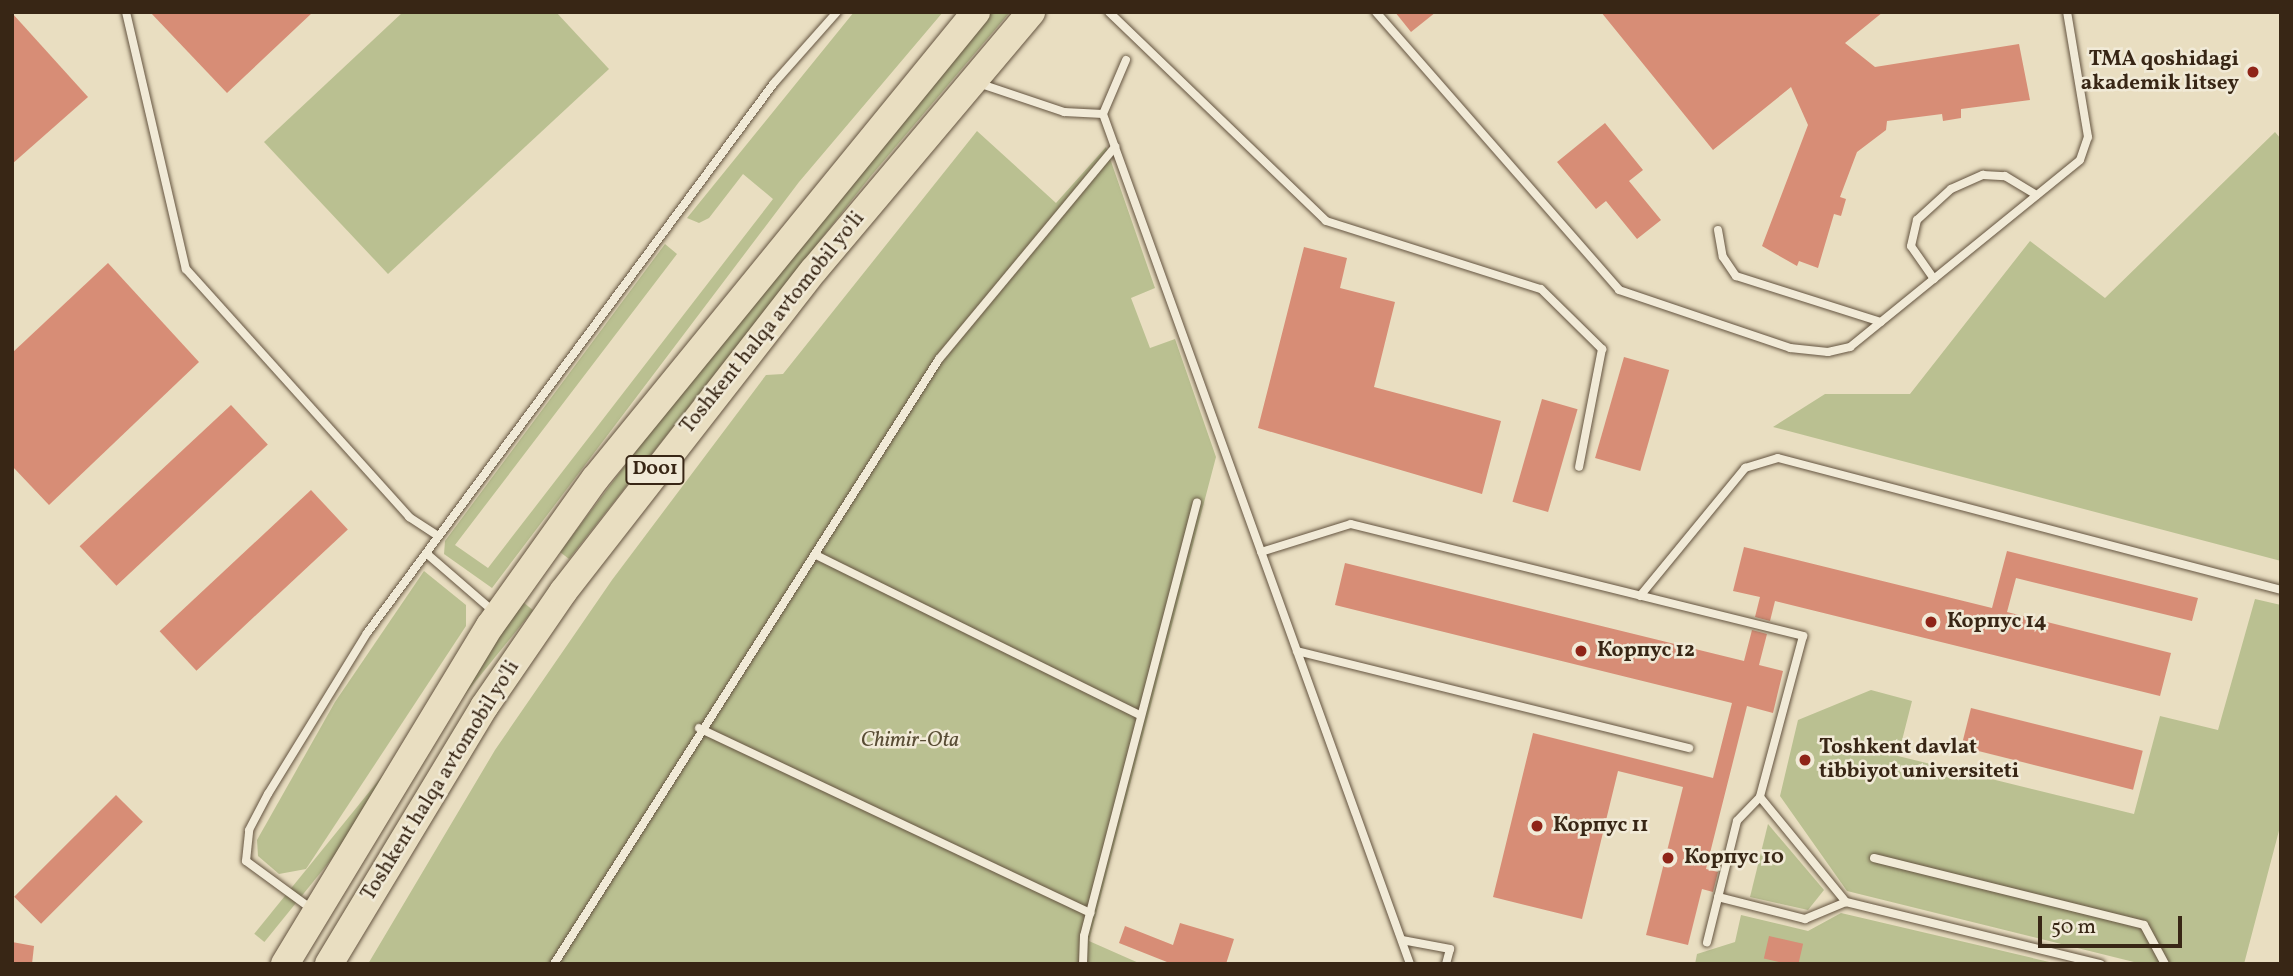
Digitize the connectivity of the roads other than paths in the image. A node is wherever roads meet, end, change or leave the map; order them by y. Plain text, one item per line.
1 (126, 12) edge
2 (837, 12) edge
3 (976, 12) edge
4 (1031, 12) edge
5 (1109, 12) edge
6 (1376, 12) edge
7 (2067, 12) edge
8 (1126, 60) dead end
9 (971, 81) junction
10 (1103, 114) junction
11 (1115, 147) junction
12 (2037, 195) junction
13 (1718, 230) dead end
14 (1934, 279) junction
15 (1881, 322) junction
16 (1579, 467) dead end
17 (1197, 502) dead end
18 (438, 536) junction
19 (1261, 552) junction
20 (426, 553) junction
21 (816, 555) junction
22 (531, 568) junction
23 (2281, 590) edge
24 (563, 593) junction
25 (1640, 596) junction
26 (498, 615) junction
27 (1297, 651) junction
28 (1140, 715) junction
29 (699, 728) junction
30 (1689, 748) dead end
31 (1759, 797) junction
32 (1874, 858) dead end
33 (1718, 897) junction
34 (1846, 902) junction
35 (315, 911) junction
36 (1090, 913) junction
37 (1402, 940) junction
38 (1707, 942) dead end
39 (285, 964) edge
40 (329, 964) edge
41 (554, 964) edge
42 (1083, 964) edge
43 (1410, 964) edge
44 (1446, 964) edge
45 (2101, 964) edge
46 (2165, 964) edge

1 - 18 lane
2 - 18 lane
3 - 22 highway, Toshkent halqa avtomobil yo'li / D001
4 - 9 highway, Toshkent halqa avtomobil yo'li / D001
5 - 16 lane
6 - 15 lane
7 - 12 lane
8 - 10 lane
9 - 10 lane
9 - 24 highway, Toshkent halqa avtomobil yo'li / D001
10 - 11 lane
11 - 19 lane
11 - 21 lane
12 - 14 lane
12 - 14 lane
13 - 15 lane
14 - 15 lane
17 - 28 lane
18 - 20 lane
19 - 25 lane
19 - 27 lane
20 - 26 lane
20 - 35 lane
21 - 28 lane
21 - 29 lane
22 - 24 highway
22 - 26 highway, Toshkent halqa avtomobil yo'li / D001
23 - 25 lane
24 - 40 highway, Toshkent halqa avtomobil yo'li / D001
25 - 31 lane
26 - 35 highway, Toshkent halqa avtomobil yo'li / D001
27 - 30 lane
27 - 37 lane
28 - 36 lane
29 - 36 lane
29 - 41 lane
31 - 33 lane
31 - 34 lane
32 - 46 lane
33 - 34 lane
33 - 38 lane
34 - 45 lane
35 - 39 highway, Toshkent halqa avtomobil yo'li / D001
36 - 42 lane
37 - 43 lane
37 - 44 lane

